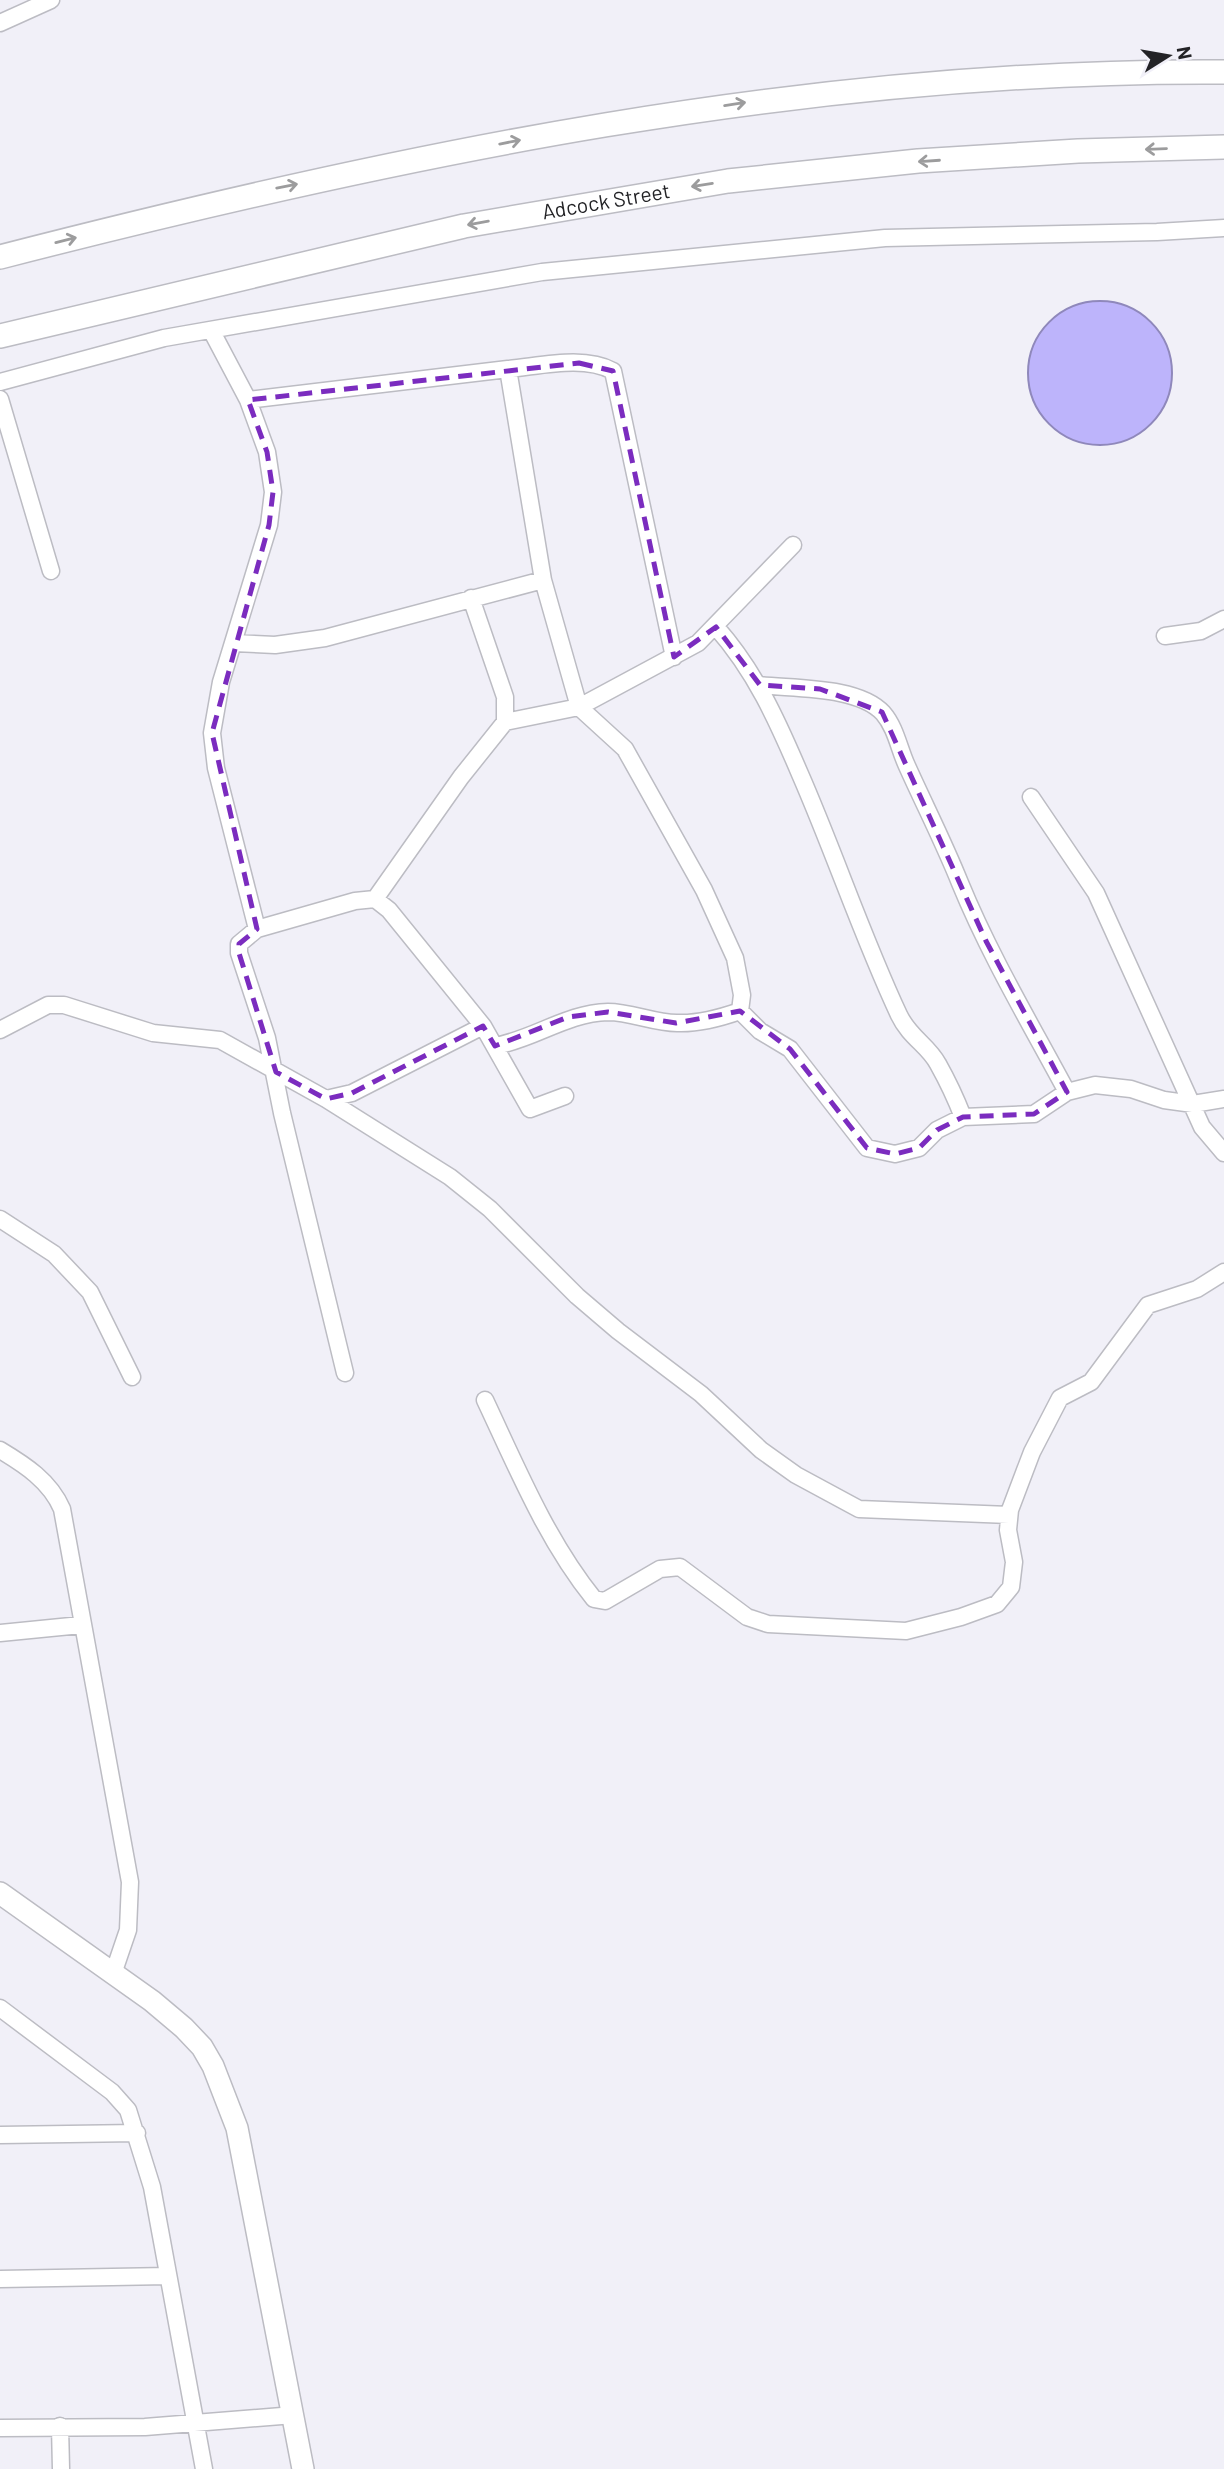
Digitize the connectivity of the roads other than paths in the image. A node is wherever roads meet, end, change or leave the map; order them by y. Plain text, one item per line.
1 (51, 0) edge
2 (0, 23) edge
3 (1224, 72) edge
4 (1224, 148) edge
5 (1224, 228) edge
6 (0, 257) edge
7 (211, 330) junction
8 (0, 336) edge
9 (509, 369) junction
10 (0, 382) edge
11 (0, 399) edge
12 (248, 400) junction
13 (793, 545) dead end
14 (51, 571) dead end
15 (542, 580) junction
16 (471, 598) junction
17 (1224, 619) edge
18 (716, 627) junction
19 (1165, 636) dead end
20 (234, 643) junction
21 (674, 657) junction
22 (760, 685) junction
23 (579, 707) junction
24 (505, 722) junction
25 (1031, 797) dead end
26 (375, 899) junction
27 (257, 929) junction
28 (740, 1011) junction
29 (483, 1026) junction
30 (0, 1031) edge
31 (495, 1046) junction
32 (276, 1072) junction
33 (1067, 1092) junction
34 (565, 1097) dead end
35 (1224, 1099) edge
36 (326, 1100) junction
37 (1193, 1104) junction
38 (963, 1117) junction
39 (1224, 1153) edge
40 (0, 1219) edge
41 (1224, 1272) edge
42 (345, 1373) dead end
43 (132, 1377) dead end
44 (485, 1400) dead end
45 (0, 1450) edge
46 (1009, 1515) junction
47 (81, 1625) junction
48 (0, 1633) edge
49 (0, 1893) edge
50 (114, 1974) junction
51 (0, 2008) edge
52 (137, 2133) junction
53 (0, 2135) edge
54 (168, 2276) junction
55 (0, 2279) edge
56 (294, 2415) junction
57 (197, 2424) junction
58 (60, 2427) junction
59 (0, 2428) edge
60 (61, 2469) edge
61 (204, 2469) edge
62 (303, 2469) edge

1 - 2 street
6 -> 3 main road
4 -> 8 main road, Adcock Street
5 - 7 street
7 - 10 street
7 - 12 street
9 - 12 street
9 - 15 street
9 - 21 street
11 - 14 street
12 - 20 street
13 - 18 street
15 - 16 street
15 - 23 street
16 - 20 street
16 - 24 street
17 - 19 street
18 - 21 street
18 - 22 street
20 - 27 street
21 - 23 street
22 - 33 street
22 - 38 street
23 - 24 street
23 - 28 street
24 - 26 street
25 - 37 street
26 - 27 street
26 - 29 street
27 - 32 street
28 - 31 street
28 - 38 street
29 - 31 street
29 - 36 street
30 - 32 street
31 - 34 street
32 - 36 street
32 - 42 street
33 - 37 street
33 - 38 street
35 - 37 street
36 - 46 street
37 - 39 street
40 - 43 street
41 - 46 street
44 - 46 street
45 - 47 street
47 - 48 street
47 - 50 street
49 - 50 street
50 - 56 street
51 - 52 street
52 - 53 street
52 - 54 street
54 - 55 street
54 - 57 street
56 - 57 street
56 - 62 street
57 - 58 street
57 - 61 street
58 - 59 street
58 - 60 street

